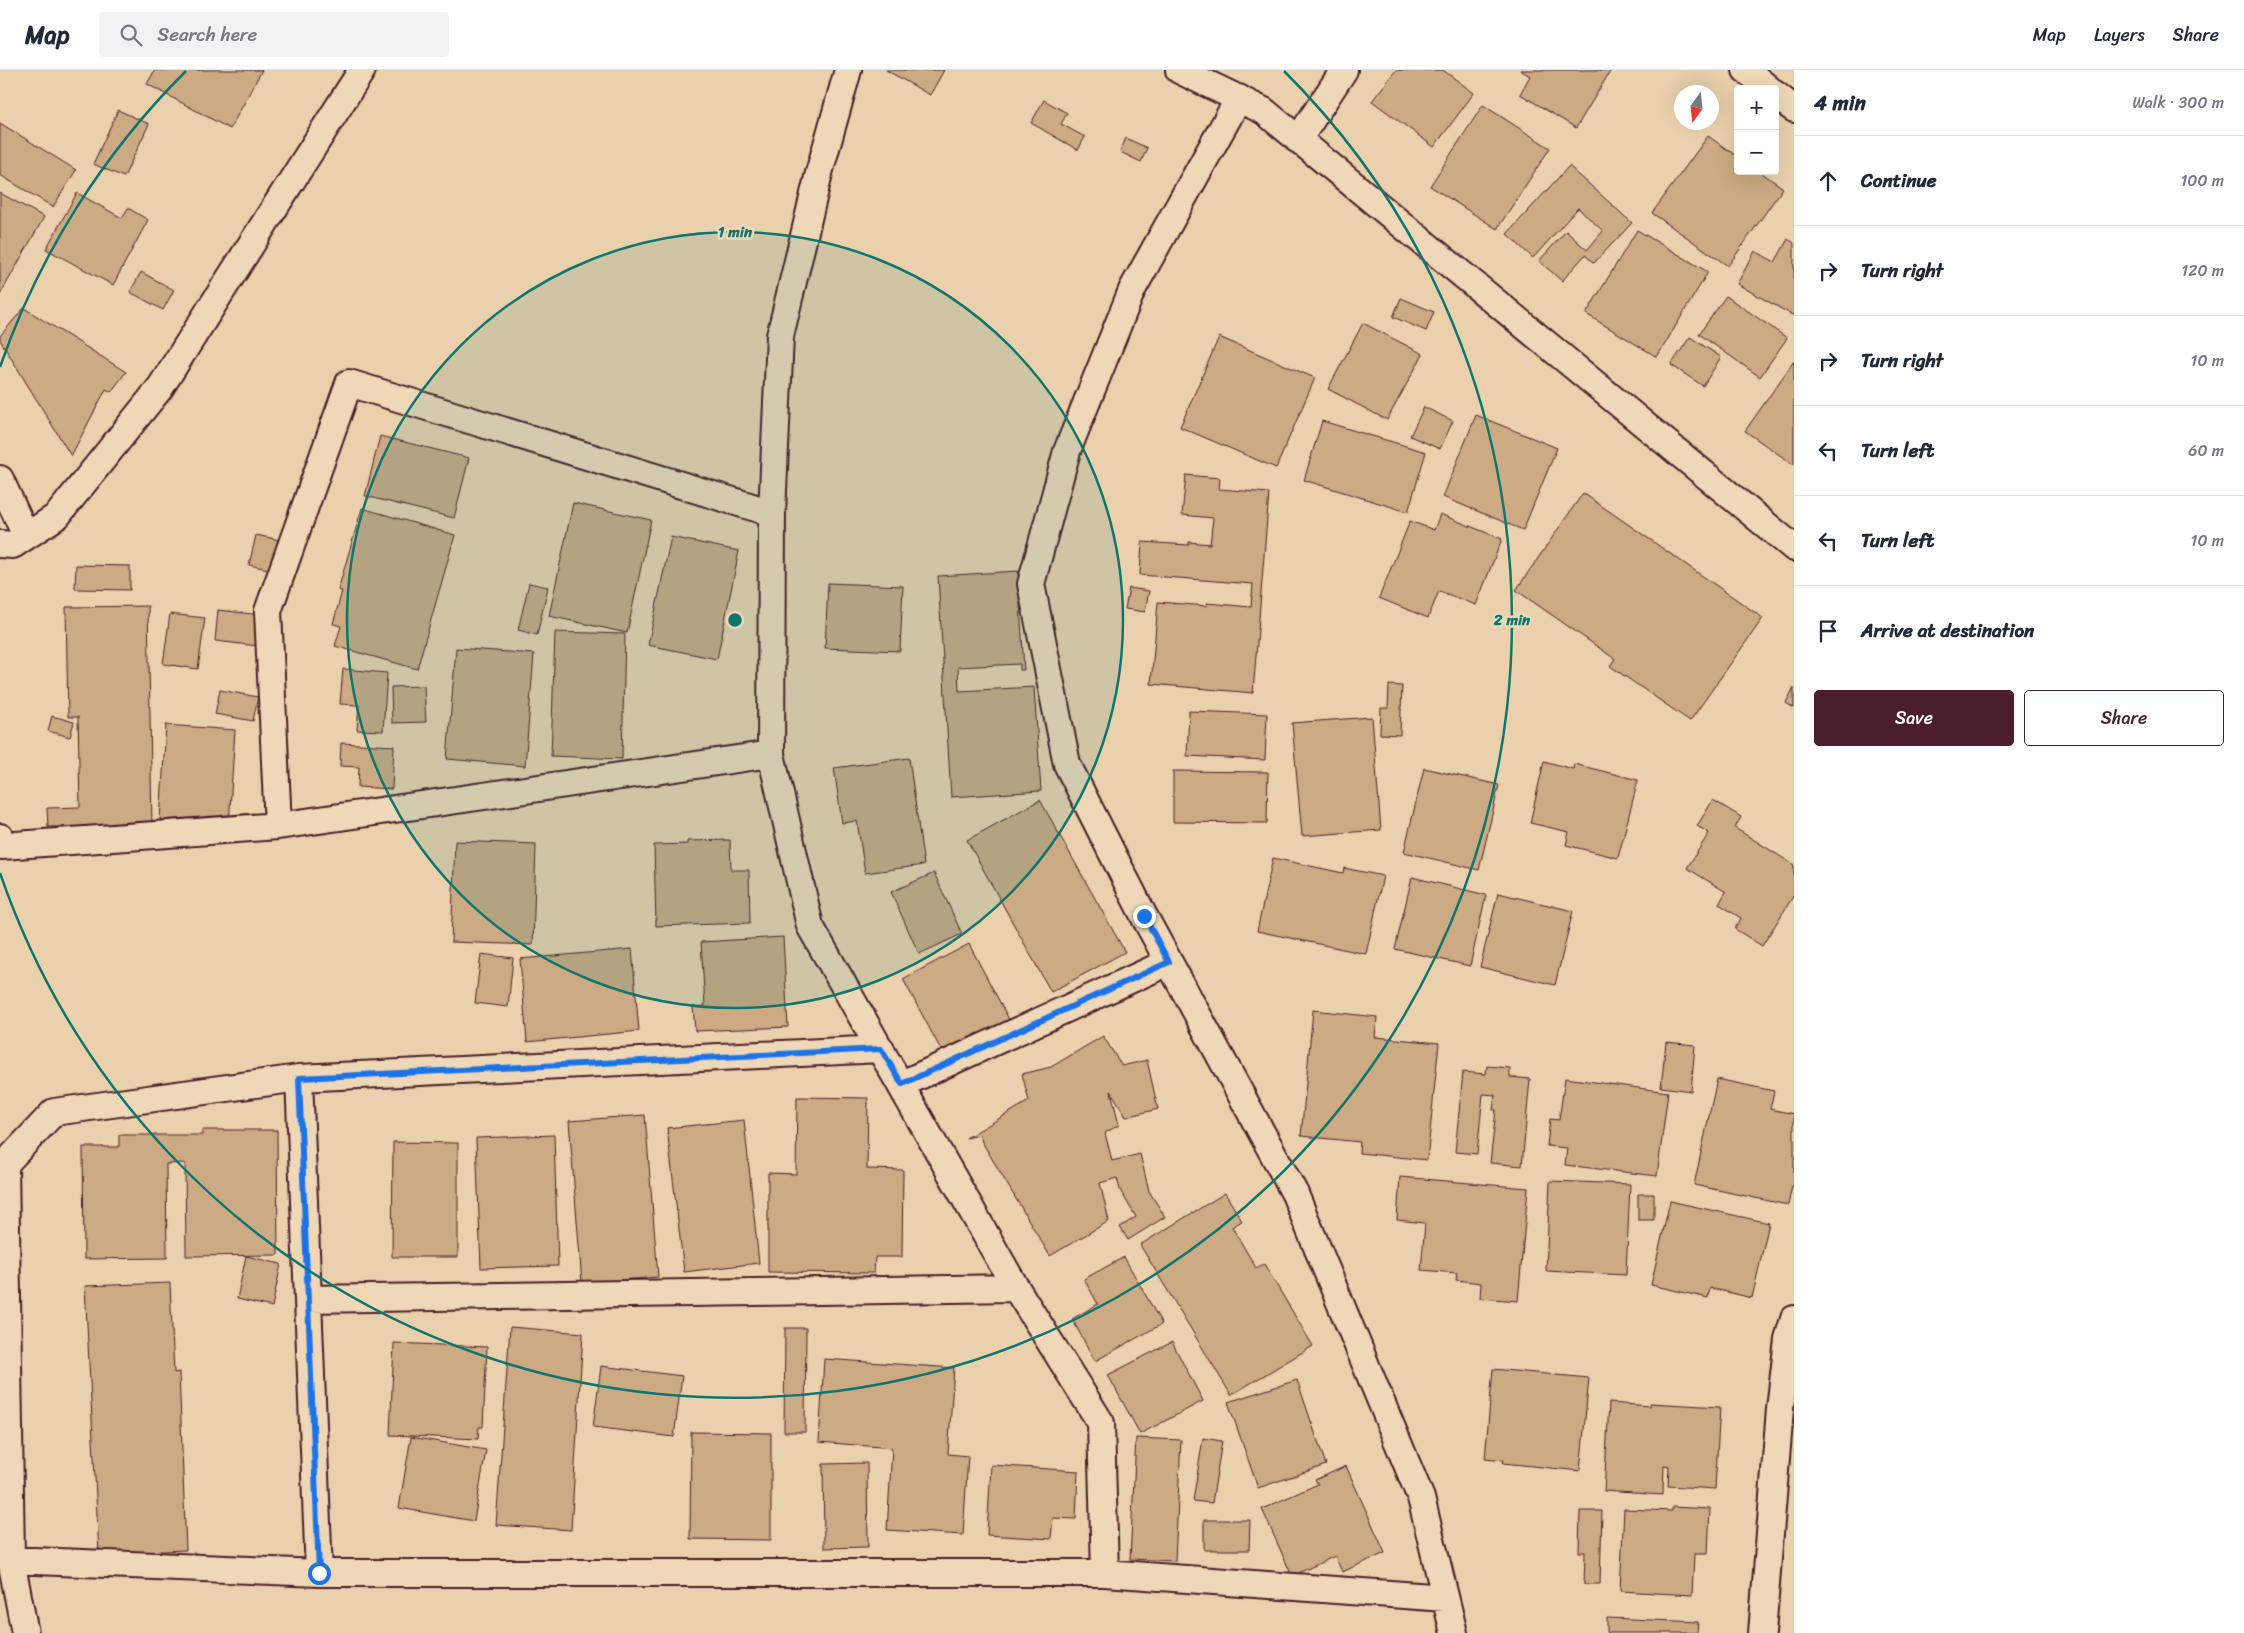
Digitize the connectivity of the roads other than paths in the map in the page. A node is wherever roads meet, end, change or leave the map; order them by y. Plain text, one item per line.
1 (362, 70) edge
2 (848, 70) edge
3 (1179, 70) edge
4 (1344, 70) edge
5 (1746, 70) edge
6 (1764, 85) edge
7 (1779, 97) edge
8 (1239, 98) junction
9 (1794, 109) edge
10 (1298, 140) junction
11 (0, 480) edge
12 (772, 513) junction
13 (26, 536) junction
14 (0, 544) edge
15 (1794, 548) edge
16 (771, 754) junction
17 (278, 826) junction
18 (0, 837) edge
19 (1169, 962) junction
20 (881, 1049) junction
21 (299, 1078) junction
22 (902, 1084) junction
23 (1016, 1288) junction
24 (308, 1299) junction
25 (1794, 1319) edge
26 (11, 1560) junction
27 (319, 1573) junction
28 (1105, 1573) junction
29 (1445, 1598) junction
30 (25, 1633) edge
31 (1454, 1633) edge
32 (1762, 1633) edge

1 - 13 street
2 - 12 street
3 - 8 street
4 - 10 street
5 - 6 street
7 - 9 street
8 - 10 street
8 - 19 street
10 - 15 street
11 - 13 street
12 - 16 street
12 - 17 street
13 - 14 street
16 - 17 street
16 - 20 street
17 - 18 street
19 - 22 street
19 - 29 street
20 - 21 street
20 - 22 street
21 - 24 street
21 - 26 street
22 - 23 street
23 - 24 street
23 - 28 street
24 - 27 street
25 - 32 street
26 - 27 street
26 - 30 street
27 - 28 street
28 - 29 street
29 - 31 street

